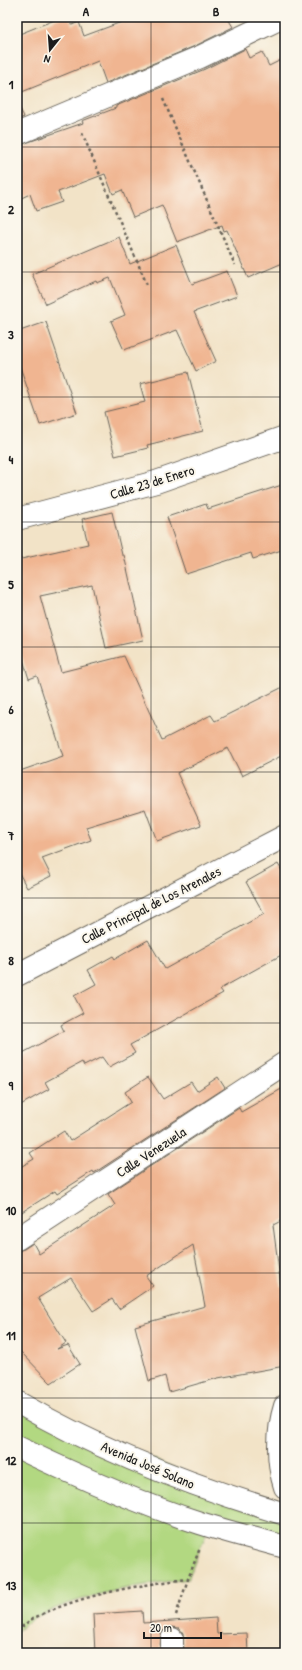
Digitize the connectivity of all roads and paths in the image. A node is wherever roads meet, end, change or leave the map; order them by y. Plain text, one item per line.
1 (283, 17) edge
2 (154, 77) junction
3 (72, 110) junction
4 (17, 134) edge
5 (235, 265) dead end
6 (148, 287) dead end
7 (285, 437) edge
8 (17, 519) edge
9 (285, 836) edge
10 (17, 974) edge
11 (285, 1063) edge
12 (17, 1239) edge
13 (17, 1402) edge
14 (285, 1406) edge
15 (17, 1448) edge
16 (285, 1487) edge
17 (285, 1514) edge
18 (208, 1526) junction
19 (285, 1547) edge
20 (188, 1579) junction
21 (17, 1631) edge
22 (172, 1646) edge

1 - 2 street
2 - 3 street
2 - 5 path
3 - 4 street
3 - 6 path
7 - 8 street, Calle 23 de Enero
9 - 10 street, Calle Principal de Los Arenales
11 - 12 street, Calle Venezuela
13 - 17 street, Avenida José Solano
14 - 16 street
15 - 18 street
18 - 19 street
18 - 20 path
20 - 21 path
20 - 22 path

